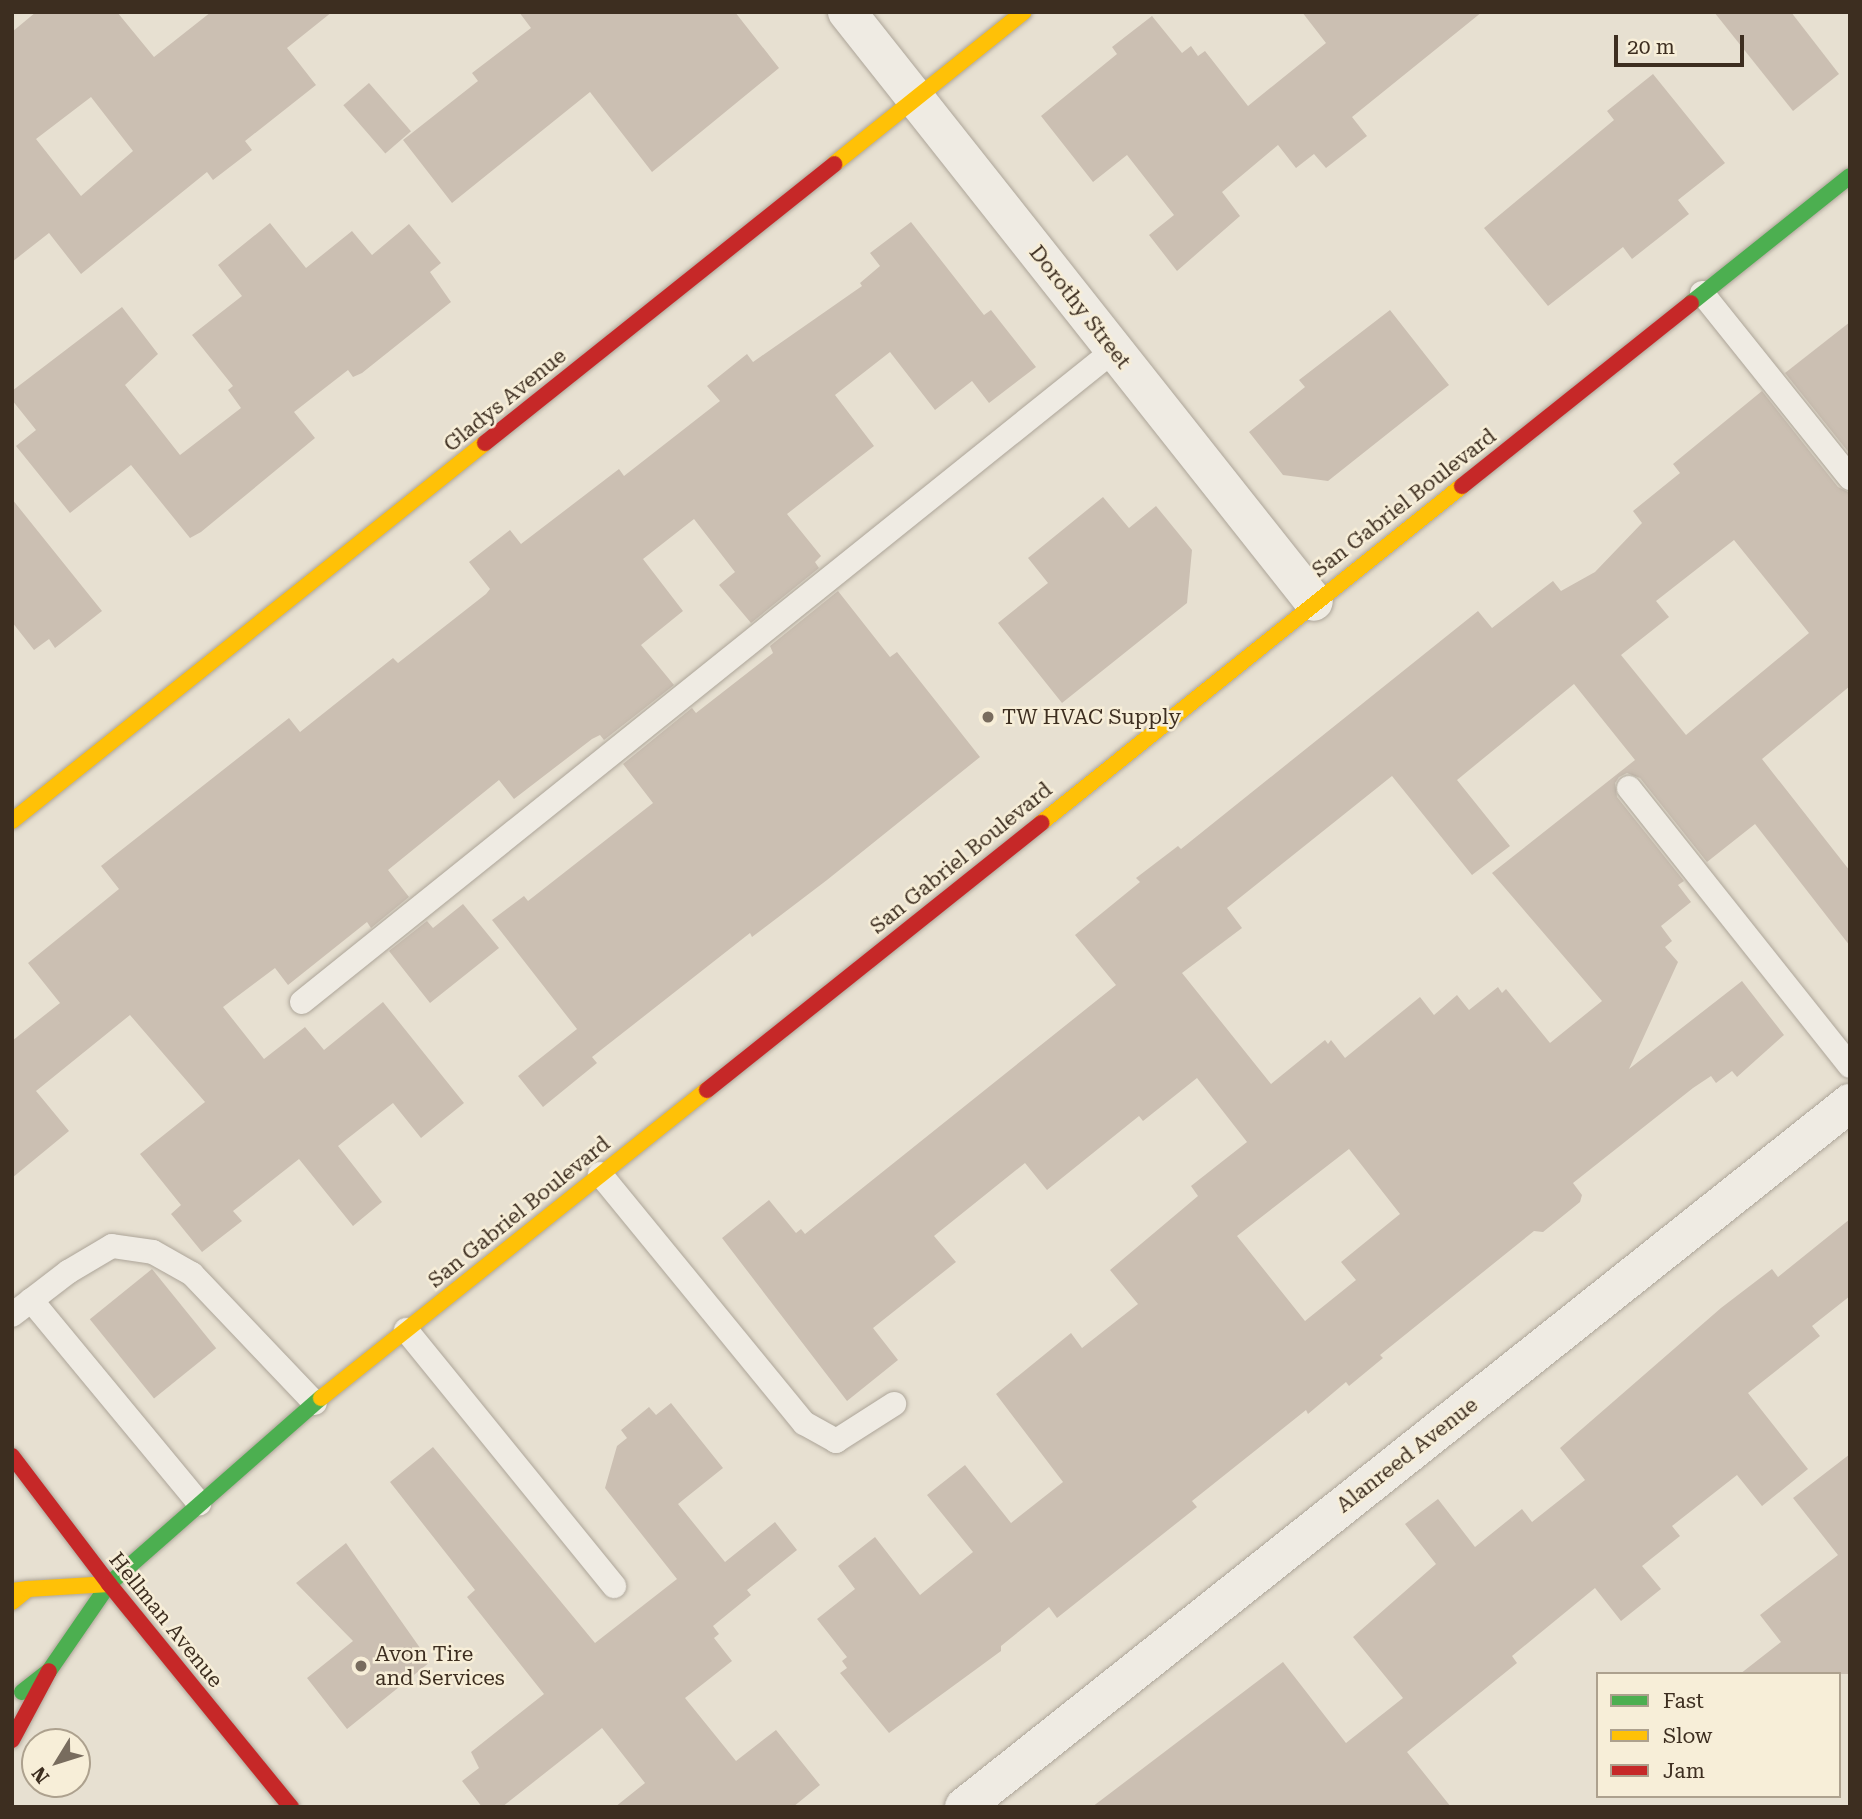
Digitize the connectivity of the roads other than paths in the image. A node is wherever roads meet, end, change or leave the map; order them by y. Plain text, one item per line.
1 (847, 12) edge
2 (1024, 12) edge
3 (915, 98) junction
4 (1850, 176) edge
5 (1702, 293) junction
6 (1114, 350) junction
7 (1850, 478) edge
8 (1314, 601) junction
9 (1629, 788) dead end
10 (12, 821) edge
11 (302, 1002) dead end
12 (1850, 1066) edge
13 (1850, 1103) edge
14 (600, 1174) junction
15 (22, 1308) edge
16 (406, 1330) junction
17 (315, 1403) junction
18 (894, 1404) dead end
19 (12, 1456) edge
20 (199, 1503) junction
21 (109, 1584) junction
22 (614, 1586) dead end
23 (20, 1590) edge
24 (12, 1602) edge
25 (48, 1671) junction
26 (12, 1699) edge
27 (12, 1740) edge
28 (291, 1807) edge
29 (964, 1807) edge

1 - 3 street, Dorothy Street
2 - 3 main road, Gladys Avenue
3 - 6 street, Dorothy Street
3 - 10 main road, Gladys Avenue
4 - 5 main road, San Gabriel Boulevard
5 - 7 lane
5 - 8 main road, San Gabriel Boulevard
6 - 8 street, Dorothy Street
6 - 11 lane
8 - 14 main road, San Gabriel Boulevard
9 - 12 lane
13 - 29 street, Alanreed Avenue
14 - 16 main road, San Gabriel Boulevard
14 - 18 lane
15 - 17 lane
15 - 20 lane
16 - 17 main road, San Gabriel Boulevard
16 - 22 lane
17 - 20 main road, San Gabriel Boulevard
19 - 21 main road, Hellman Avenue
20 - 21 main road, San Gabriel Boulevard
21 - 23 main road
21 - 25 main road, San Gabriel Boulevard
21 - 28 main road, Hellman Avenue
23 - 24 main road
25 - 26 main road
25 - 27 main road

